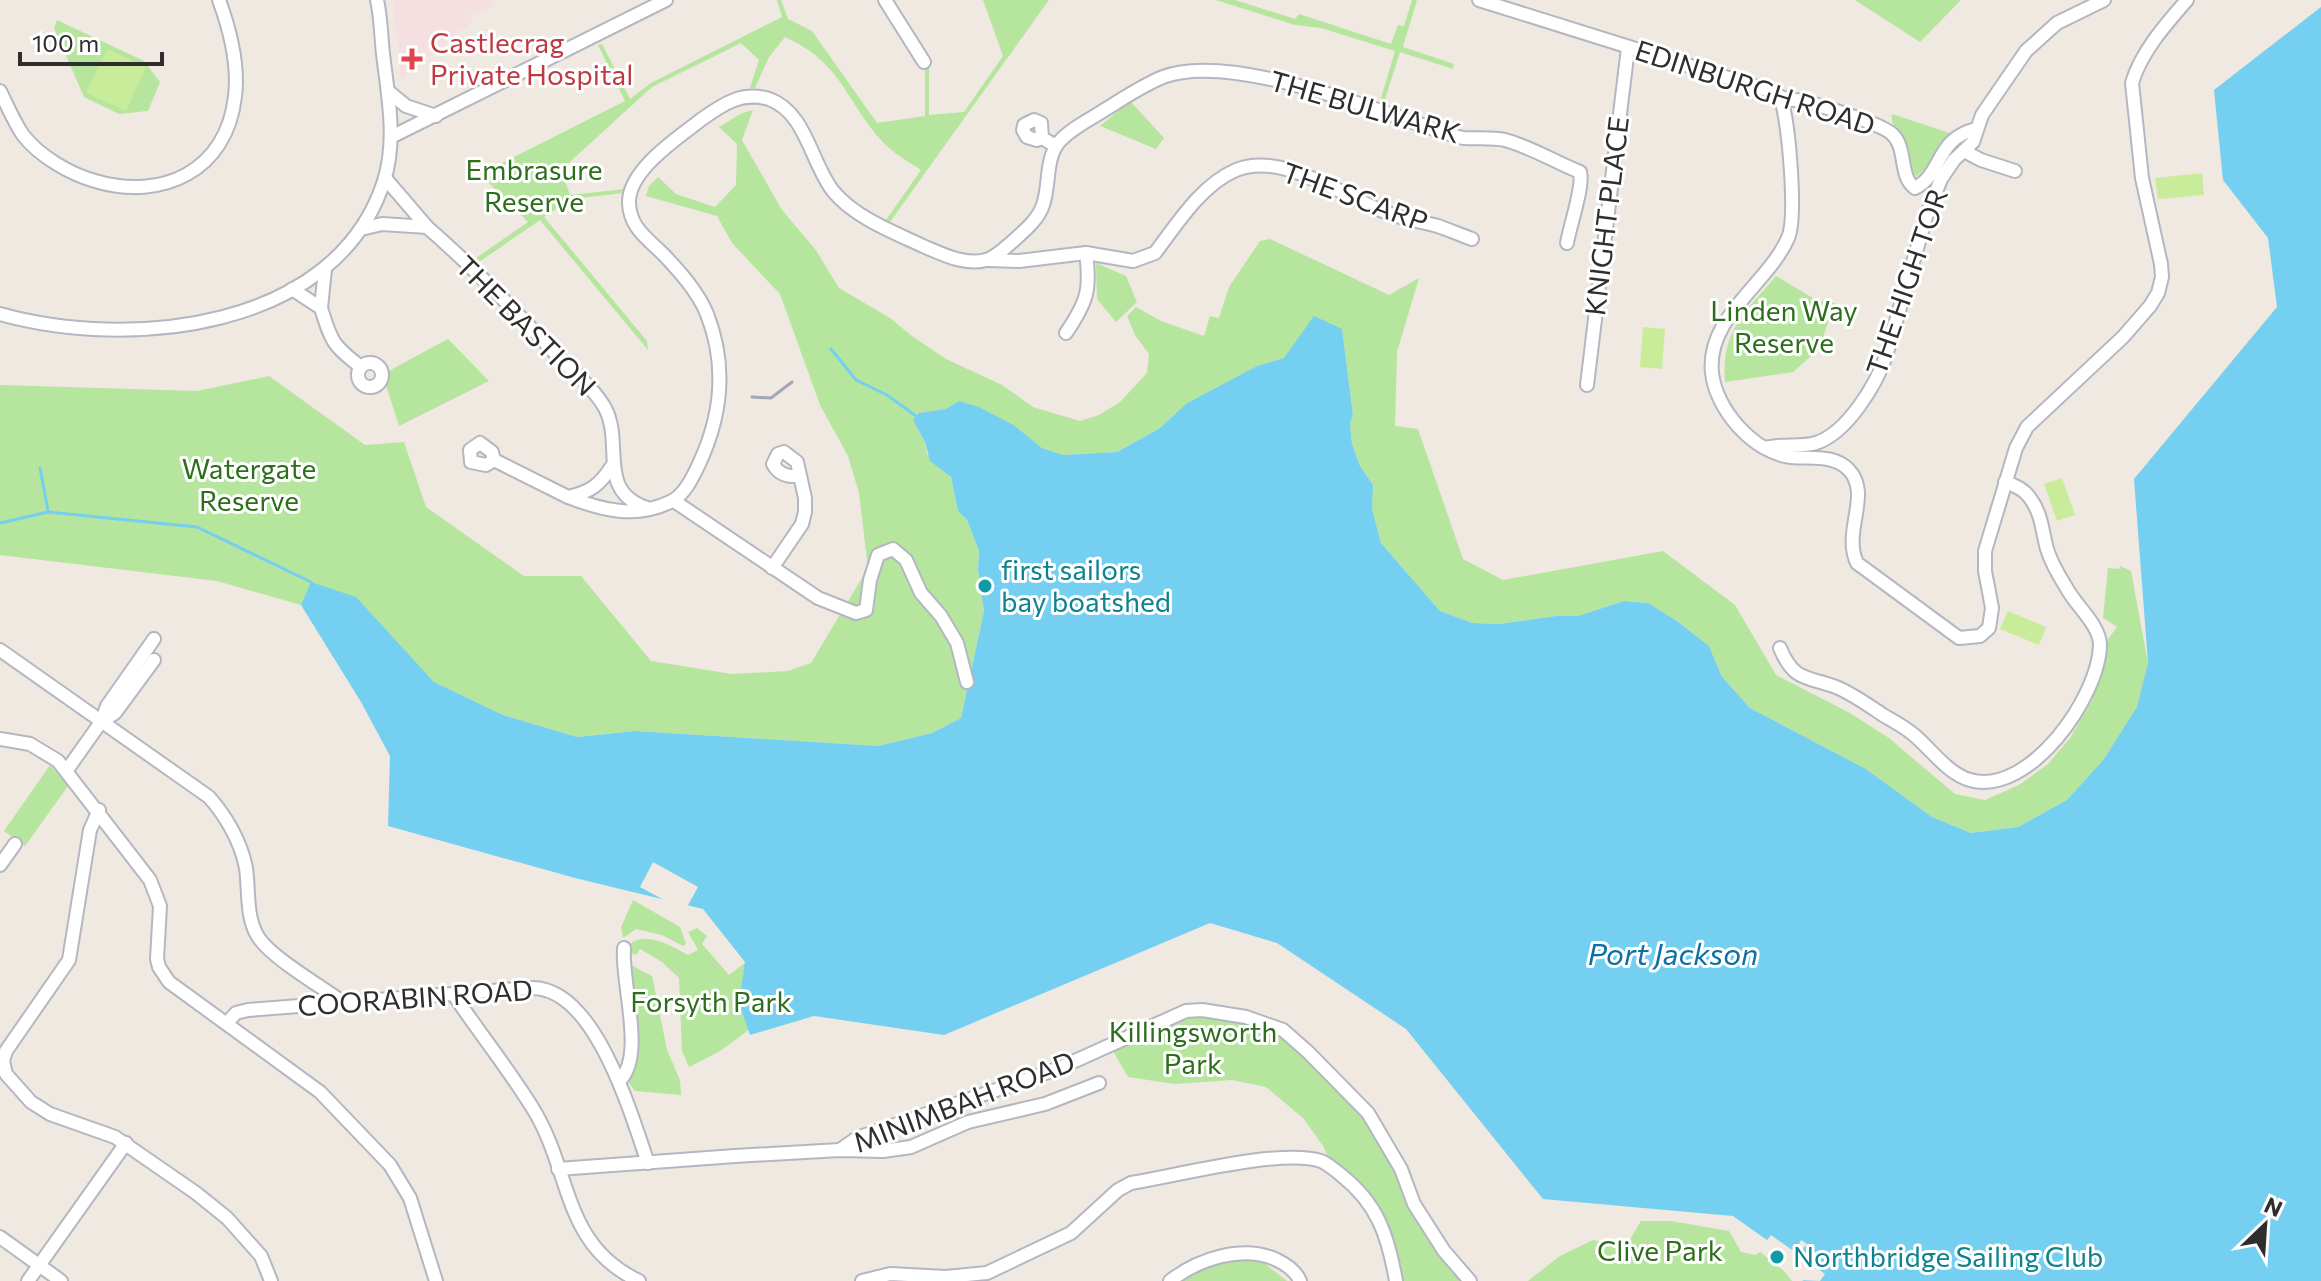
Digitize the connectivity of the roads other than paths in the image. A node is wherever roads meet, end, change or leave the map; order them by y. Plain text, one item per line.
1 (219, 0) edge
2 (377, 0) edge
3 (666, 0) edge
4 (885, 0) edge
5 (1479, 0) edge
6 (2104, 0) edge
7 (2187, 0) edge
8 (1628, 48) junction
9 (924, 62) dead end
10 (0, 91) edge
11 (389, 92) junction
12 (1781, 100) junction
13 (436, 116) junction
14 (1976, 129) junction
15 (391, 137) junction
16 (1042, 138) dead end
17 (1056, 146) junction
18 (1964, 151) junction
19 (2015, 171) dead end
20 (385, 178) junction
21 (427, 227) junction
22 (361, 229) junction
23 (1472, 239) dead end
24 (1567, 243) dead end
25 (1086, 253) junction
26 (988, 260) junction
27 (325, 269) junction
28 (292, 289) junction
29 (321, 308) junction
30 (0, 314) edge
31 (1066, 333) dead end
32 (361, 367) dead end
33 (1587, 385) dead end
34 (1766, 448) junction
35 (494, 460) dead end
36 (612, 466) junction
37 (799, 475) dead end
38 (2005, 482) junction
39 (568, 497) junction
40 (674, 501) junction
41 (650, 509) junction
42 (772, 568) junction
43 (154, 639) dead end
44 (1780, 648) dead end
45 (0, 650) edge
46 (154, 660) dead end
47 (967, 682) dead end
48 (101, 722) junction
49 (0, 739) edge
50 (67, 770) junction
51 (99, 810) junction
52 (15, 844) dead end
53 (0, 865) edge
54 (624, 948) dead end
55 (454, 995) junction
56 (345, 1004) junction
57 (227, 1023) junction
58 (619, 1081) junction
59 (1099, 1083) dead end
60 (126, 1143) junction
61 (840, 1150) junction
62 (648, 1163) junction
63 (558, 1169) junction
64 (0, 1237) edge
65 (39, 1265) junction
66 (28, 1281) edge
67 (61, 1281) edge
68 (271, 1281) edge
69 (436, 1281) edge
70 (639, 1281) edge
71 (862, 1281) edge
72 (1170, 1281) edge
73 (1300, 1281) edge
74 (1396, 1281) edge
75 (1470, 1281) edge

1 - 10 street
2 - 11 street
3 - 13 street
4 - 9 street
5 - 8 street, EDINBURGH ROAD
6 - 14 street, EDINBURGH ROAD
7 - 38 street
8 - 12 street, EDINBURGH ROAD
8 - 33 street, KNIGHT PLACE
11 - 13 street
11 - 15 street
12 - 14 street, EDINBURGH ROAD
12 - 34 street
13 - 15 street
14 - 18 street, THE HIGH TOR
15 - 20 street
16 - 17 street
17 - 24 street, THE BULWARK
17 - 26 street
18 - 19 street
18 - 34 street, THE HIGH TOR
20 - 21 street, THE BASTION
20 - 22 street
21 - 22 street
21 - 36 street, THE BASTION
22 - 27 street
23 - 25 street, THE SCARP
25 - 26 street, THE SCARP
25 - 31 street
26 - 40 street
27 - 28 street
27 - 29 street
28 - 29 street
28 - 30 street
29 - 32 street
34 - 38 street
35 - 39 street
36 - 39 street
36 - 41 street
37 - 42 street
38 - 44 street
39 - 41 street
40 - 41 street
40 - 42 street
42 - 47 street
43 - 48 street
45 - 48 street
46 - 48 street
48 - 50 street
48 - 56 street
49 - 50 street
50 - 51 street
51 - 57 street
51 - 60 street
52 - 53 street
54 - 58 street
55 - 56 street, COORABIN ROAD
55 - 58 street, COORABIN ROAD
55 - 63 street
56 - 57 street, COORABIN ROAD
57 - 69 street
58 - 62 street, COORABIN ROAD
59 - 61 street
60 - 65 street
60 - 68 street
61 - 62 street, MINIMBAH ROAD
61 - 75 street, MINIMBAH ROAD
62 - 63 street, MINIMBAH ROAD
63 - 70 street
64 - 65 street
65 - 66 street
65 - 67 street
71 - 74 street
72 - 73 street

